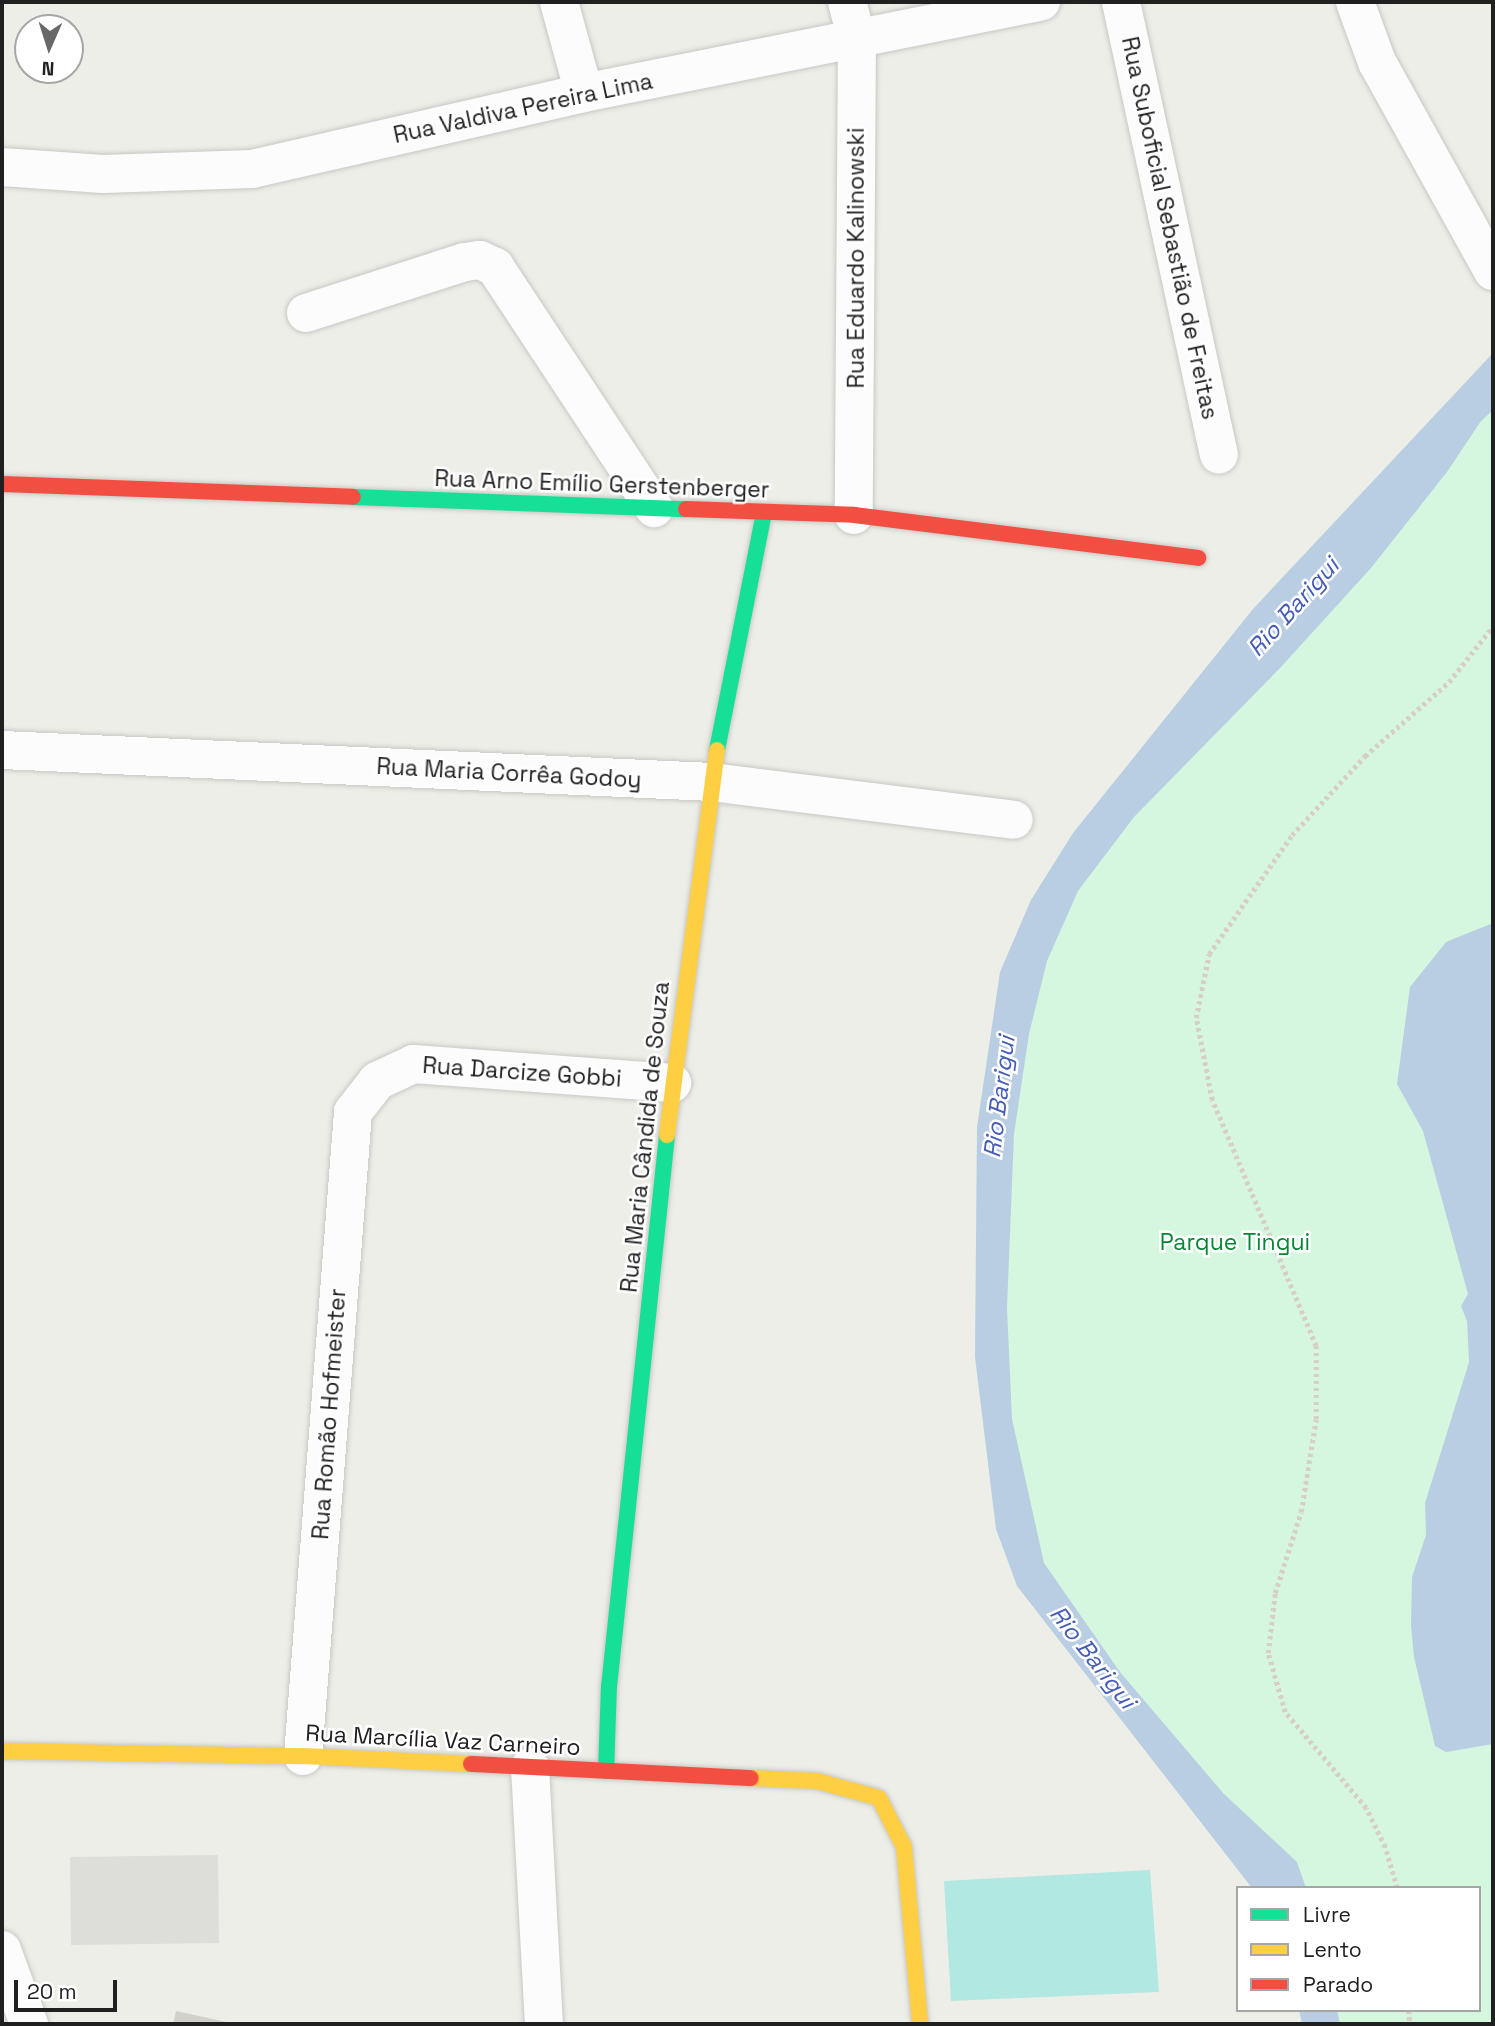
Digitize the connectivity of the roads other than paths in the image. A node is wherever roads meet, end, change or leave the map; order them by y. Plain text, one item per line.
1 (559, 2) edge
2 (847, 2) edge
3 (1041, 2) edge
4 (1121, 2) edge
5 (1355, 2) edge
6 (857, 40) junction
7 (584, 93) junction
8 (2, 167) edge
9 (1493, 271) edge
10 (306, 313) dead end
11 (1219, 453) dead end
12 (2, 484) edge
13 (654, 508) junction
14 (764, 513) junction
15 (854, 515) junction
16 (1198, 558) dead end
17 (2, 750) edge
18 (711, 782) junction
19 (1014, 820) dead end
20 (377, 1081) joint
21 (672, 1083) junction
22 (2, 1751) edge
23 (303, 1756) junction
24 (530, 1767) junction
25 (606, 1771) junction
26 (2, 1950) edge
27 (29, 2024) edge
28 (544, 2024) edge
29 (920, 2024) edge

1 - 7 street
2 - 6 street, Rua Eduardo Kalinowski
3 - 6 street, Rua Valdiva Pereira Lima
4 - 11 street, Rua Suboficial Sebastião de Freitas
5 - 9 street
6 - 7 street, Rua Valdiva Pereira Lima
6 - 15 street, Rua Eduardo Kalinowski
7 - 8 street, Rua Valdiva Pereira Lima
10 - 13 street
12 - 13 street, Rua Arno Emílio Gerstenberger
13 - 14 street, Rua Arno Emílio Gerstenberger
14 - 15 street, Rua Arno Emílio Gerstenberger
14 - 18 street, Rua Maria Cândida de Souza
15 - 16 street, Rua Arno Emílio Gerstenberger
17 - 18 street, Rua Maria Corrêa Godoy
18 - 19 street, Rua Maria Corrêa Godoy
18 - 21 street, Rua Maria Cândida de Souza
20 - 21 street, Rua Darcize Gobbi
20 - 23 street, Rua Romão Hofmeister
21 - 25 street, Rua Maria Cândida de Souza
22 - 23 street, Rua Marcília Vaz Carneiro
23 - 24 street, Rua Marcília Vaz Carneiro
24 - 25 street, Rua Marcília Vaz Carneiro
24 - 28 street
25 - 29 street, Rua Marcília Vaz Carneiro
26 - 27 street

